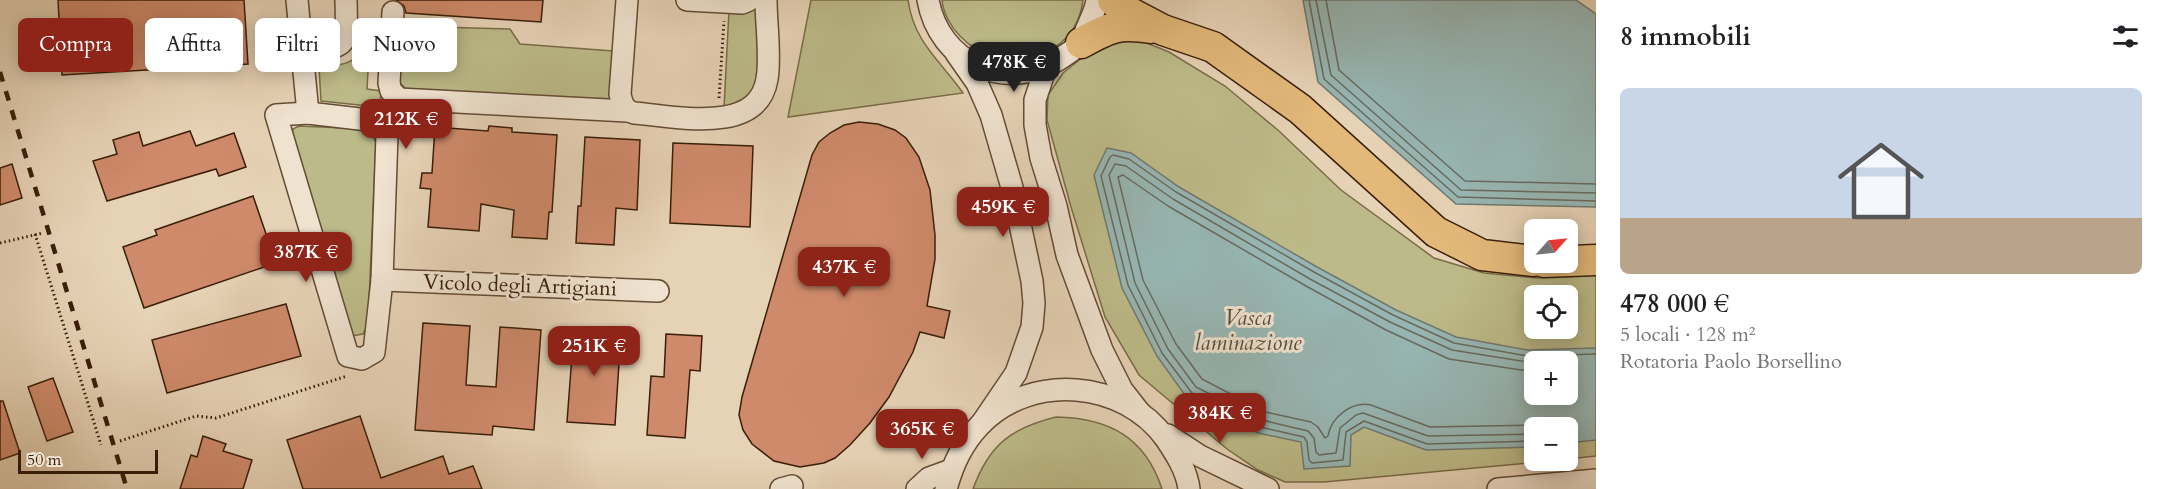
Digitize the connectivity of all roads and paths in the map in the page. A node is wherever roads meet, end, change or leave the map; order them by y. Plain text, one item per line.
1 (297, 0) edge
2 (346, 0) edge
3 (627, 0) edge
4 (687, 0) edge
5 (749, 0) edge
6 (766, 0) edge
7 (928, 0) edge
8 (1097, 0) edge
9 (1113, 0) edge
10 (393, 12) dead end
11 (299, 18) edge
12 (724, 21) dead end
13 (1163, 30) junction
14 (1081, 43) junction
15 (340, 45) edge
16 (956, 53) junction
17 (1046, 67) junction
18 (304, 72) edge
19 (719, 99) dead end
20 (627, 111) junction
21 (308, 113) junction
22 (43, 232) dead end
23 (35, 234) junction
24 (0, 243) edge
25 (1524, 260) edge
26 (1596, 260) edge
27 (1578, 261) edge
28 (382, 280) junction
29 (658, 291) dead end
30 (362, 359) junction
31 (1140, 413) junction
32 (982, 423) junction
33 (1159, 429) junction
34 (120, 441) dead end
35 (101, 445) dead end
36 (948, 480) edge
37 (1596, 480) edge
38 (917, 489) edge
39 (1189, 489) edge
40 (1268, 489) edge
41 (1498, 489) edge

1 - 11 street
2 - 15 street
3 - 20 street
4 - 5 street
6 - 20 street
7 - 16 street
8 - 14 street
9 - 13 highway
10 - 20 street
12 - 19 path
13 - 14 highway
13 - 25 highway
14 - 17 street
16 - 17 street
16 - 32 street
17 - 31 street
18 - 21 street
21 - 28 street
21 - 30 street
22 - 23 path
23 - 24 path
23 - 35 path
26 - 27 highway
28 - 29 street, Vicolo degli Artigiani
28 - 30 street
30 - 34 path
31 - 32 street
31 - 33 street
32 - 36 street
33 - 39 street
33 - 40 street
36 - 38 street
37 - 41 street

